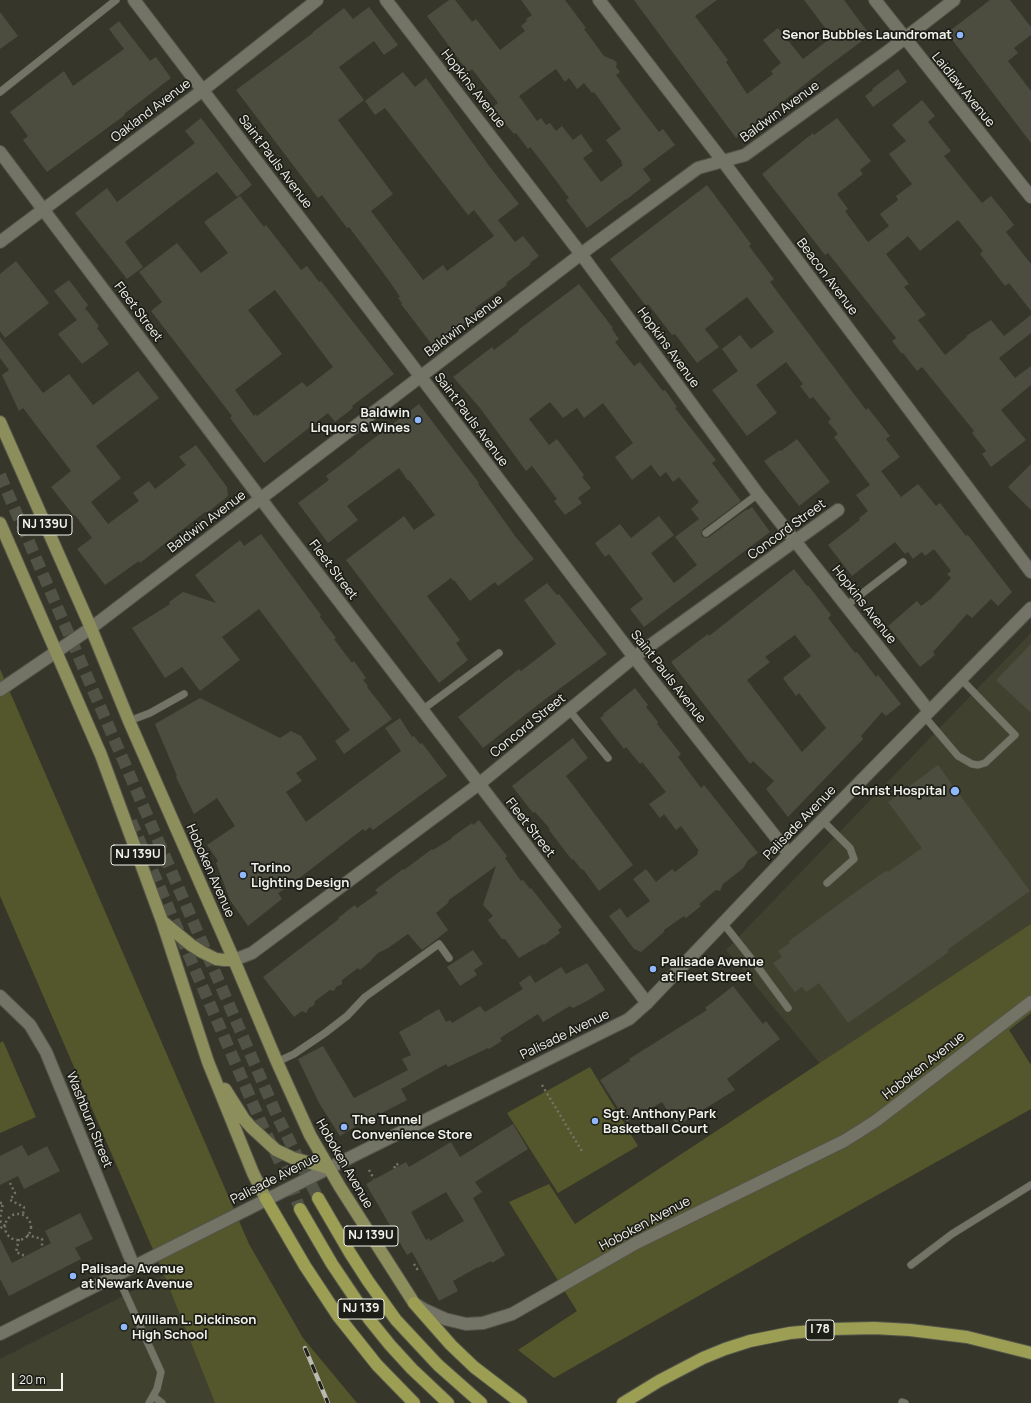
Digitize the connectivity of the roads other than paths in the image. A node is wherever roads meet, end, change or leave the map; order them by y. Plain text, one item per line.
1 (116, 0) edge
2 (134, 0) edge
3 (317, 0) edge
4 (386, 0) edge
5 (599, 0) edge
6 (874, 0) edge
7 (954, 0) edge
8 (904, 39) junction
9 (203, 90) junction
10 (0, 92) edge
11 (0, 152) edge
12 (722, 160) junction
13 (1031, 197) edge
14 (44, 209) junction
15 (0, 242) edge
16 (581, 254) junction
17 (420, 377) junction
18 (0, 422) edge
19 (758, 494) junction
20 (261, 499) junction
21 (838, 510) dead end
22 (0, 523) edge
23 (706, 533) dead end
24 (796, 541) junction
25 (903, 562) dead end
26 (1031, 572) edge
27 (846, 605) junction
28 (1031, 608) edge
29 (91, 628) junction
30 (57, 652) junction
31 (499, 653) dead end
32 (634, 657) junction
33 (961, 679) junction
34 (2, 689) edge
35 (184, 694) dead end
36 (422, 710) junction
37 (569, 710) junction
38 (927, 714) junction
39 (129, 721) junction
40 (608, 758) dead end
41 (479, 784) junction
42 (822, 820) junction
43 (789, 854) junction
44 (827, 883) dead end
45 (162, 921) junction
46 (723, 924) junction
47 (449, 958) dead end
48 (234, 960) junction
49 (0, 996) edge
50 (1031, 1002) edge
51 (647, 1003) junction
52 (788, 1008) dead end
53 (208, 1062) junction
54 (277, 1062) junction
55 (328, 1168) junction
56 (1031, 1185) edge
57 (318, 1198) tunnel mouth
58 (266, 1199) junction
59 (300, 1209) tunnel mouth
60 (139, 1264) junction
61 (911, 1265) dead end
62 (117, 1275) junction
63 (414, 1303) junction
64 (0, 1334) edge
65 (1031, 1353) edge
66 (153, 1396) junction
67 (444, 1399) edge
68 (149, 1403) edge
69 (162, 1403) edge
70 (414, 1403) edge
71 (481, 1403) edge
72 (520, 1403) edge
73 (623, 1403) edge

1 - 10 lane
2 - 9 street, Saint Pauls Avenue
3 - 9 street, Oakland Avenue
4 - 16 street, Hopkins Avenue
5 - 12 street, Beacon Avenue
6 - 8 street, Laidlaw Avenue
7 - 8 street, Baldwin Avenue
8 - 12 street, Baldwin Avenue
8 - 13 street, Laidlaw Avenue
9 - 14 street, Oakland Avenue
9 - 17 street, Saint Pauls Avenue
11 - 14 street, Fleet Street
12 - 16 street, Baldwin Avenue
12 - 26 street, Beacon Avenue
14 - 15 street, Oakland Avenue
14 - 20 street, Fleet Street
16 - 17 street, Baldwin Avenue
16 - 19 street, Hopkins Avenue
17 - 20 street, Baldwin Avenue
17 - 32 street, Saint Pauls Avenue
18 - 29 main road, Hoboken Avenue / NJ 139U
19 - 23 lane
19 - 24 street, Hopkins Avenue
20 - 29 street, Baldwin Avenue
20 - 36 street, Fleet Street
21 - 24 street, Concord Street
22 - 30 main road, NJ 139U
24 - 27 street, Hopkins Avenue
24 - 32 street, Concord Street
25 - 27 lane
27 - 38 street, Hopkins Avenue
28 - 33 street, Palisade Avenue
29 - 30 street, Baldwin Avenue
29 - 39 main road, Hoboken Avenue / NJ 139U
30 - 34 street, Baldwin Avenue
30 - 45 main road, NJ 139U
31 - 36 lane
32 - 37 street, Concord Street
32 - 43 street, Saint Pauls Avenue
33 - 38 street, Palisade Avenue
33 - 38 lane
35 - 39 lane
36 - 41 street, Fleet Street
37 - 40 lane
37 - 41 street, Concord Street
38 - 42 street, Palisade Avenue
39 - 48 main road, Hoboken Avenue / NJ 139U
41 - 48 street, Concord Street
41 - 51 street, Fleet Street
42 - 43 street, Palisade Avenue
42 - 44 lane
43 - 46 street, Palisade Avenue
45 - 48 main road
45 - 53 main road, NJ 139U
46 - 51 street, Palisade Avenue
46 - 52 lane
47 - 54 lane
48 - 54 main road, Hoboken Avenue / NJ 139U
49 - 60 street, Washburn Street
50 - 63 street, Hoboken Avenue
51 - 55 street, Palisade Avenue
53 - 55 main road
53 - 58 main road, NJ 139U
54 - 55 main road, Hoboken Avenue / NJ 139U
55 - 58 street, Palisade Avenue
55 - 63 main road, Hoboken Avenue / NJ 139U
56 - 61 lane
57 - 71 highway, NJ 139
58 - 60 street, Palisade Avenue
58 - 70 highway, NJ 139U
59 - 67 highway, NJ 139
60 - 62 street, Palisade Avenue
62 - 64 street, Palisade Avenue
62 - 66 lane
63 - 72 highway, NJ 139U
65 - 73 highway, I 78
66 - 68 lane
66 - 69 lane

